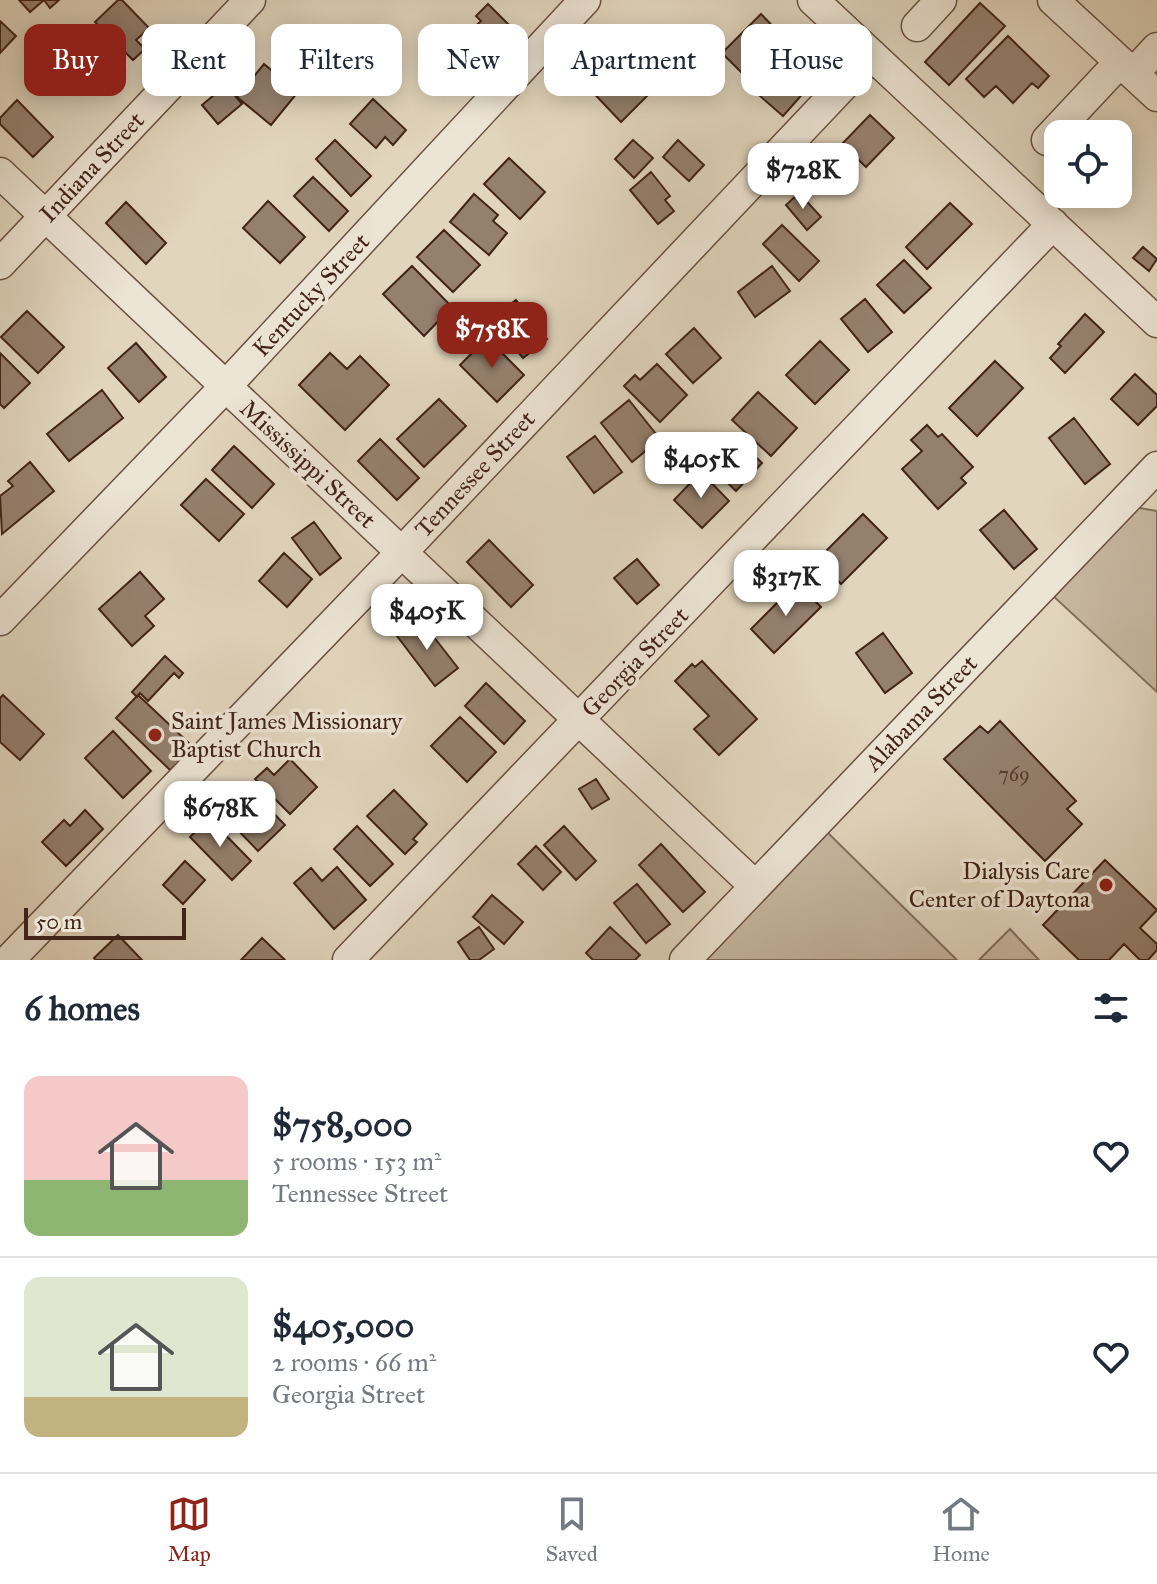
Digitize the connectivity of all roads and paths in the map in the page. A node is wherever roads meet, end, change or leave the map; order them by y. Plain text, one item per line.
1 (250, 0) edge
2 (585, 0) edge
3 (813, 0) edge
4 (941, 0) edge
5 (1053, 0) edge
6 (839, 24) edge
7 (917, 26) dead end
8 (1157, 48) edge
9 (872, 55) edge
10 (1126, 68) junction
11 (833, 96) edge
12 (1157, 96) edge
13 (1069, 120) edge
14 (0, 173) edge
15 (45, 216) junction
16 (1053, 224) junction
17 (0, 264) edge
18 (1157, 322) edge
19 (226, 386) junction
20 (1157, 467) edge
21 (402, 552) junction
22 (0, 620) edge
23 (579, 720) junction
24 (755, 886) junction
25 (9, 960) edge
26 (348, 960) edge
27 (685, 960) edge

1 - 15 street, Indiana Street
2 - 19 street, Kentucky Street
3 - 6 street
4 - 7 street
5 - 10 street
8 - 10 street
9 - 16 street
10 - 12 street
10 - 13 street
11 - 21 street, Tennessee Street
14 - 15 street, Mississippi Street
15 - 17 street, Indiana Street
15 - 19 street, Mississippi Street
16 - 18 street
16 - 23 street, Georgia Street
19 - 21 street, Mississippi Street
19 - 22 street, Kentucky Street
20 - 24 street, Alabama Street
21 - 23 street, Mississippi Street
21 - 25 street, Tennessee Street
23 - 24 street, Mississippi Street
23 - 26 street, Georgia Street
24 - 27 street, Alabama Street

